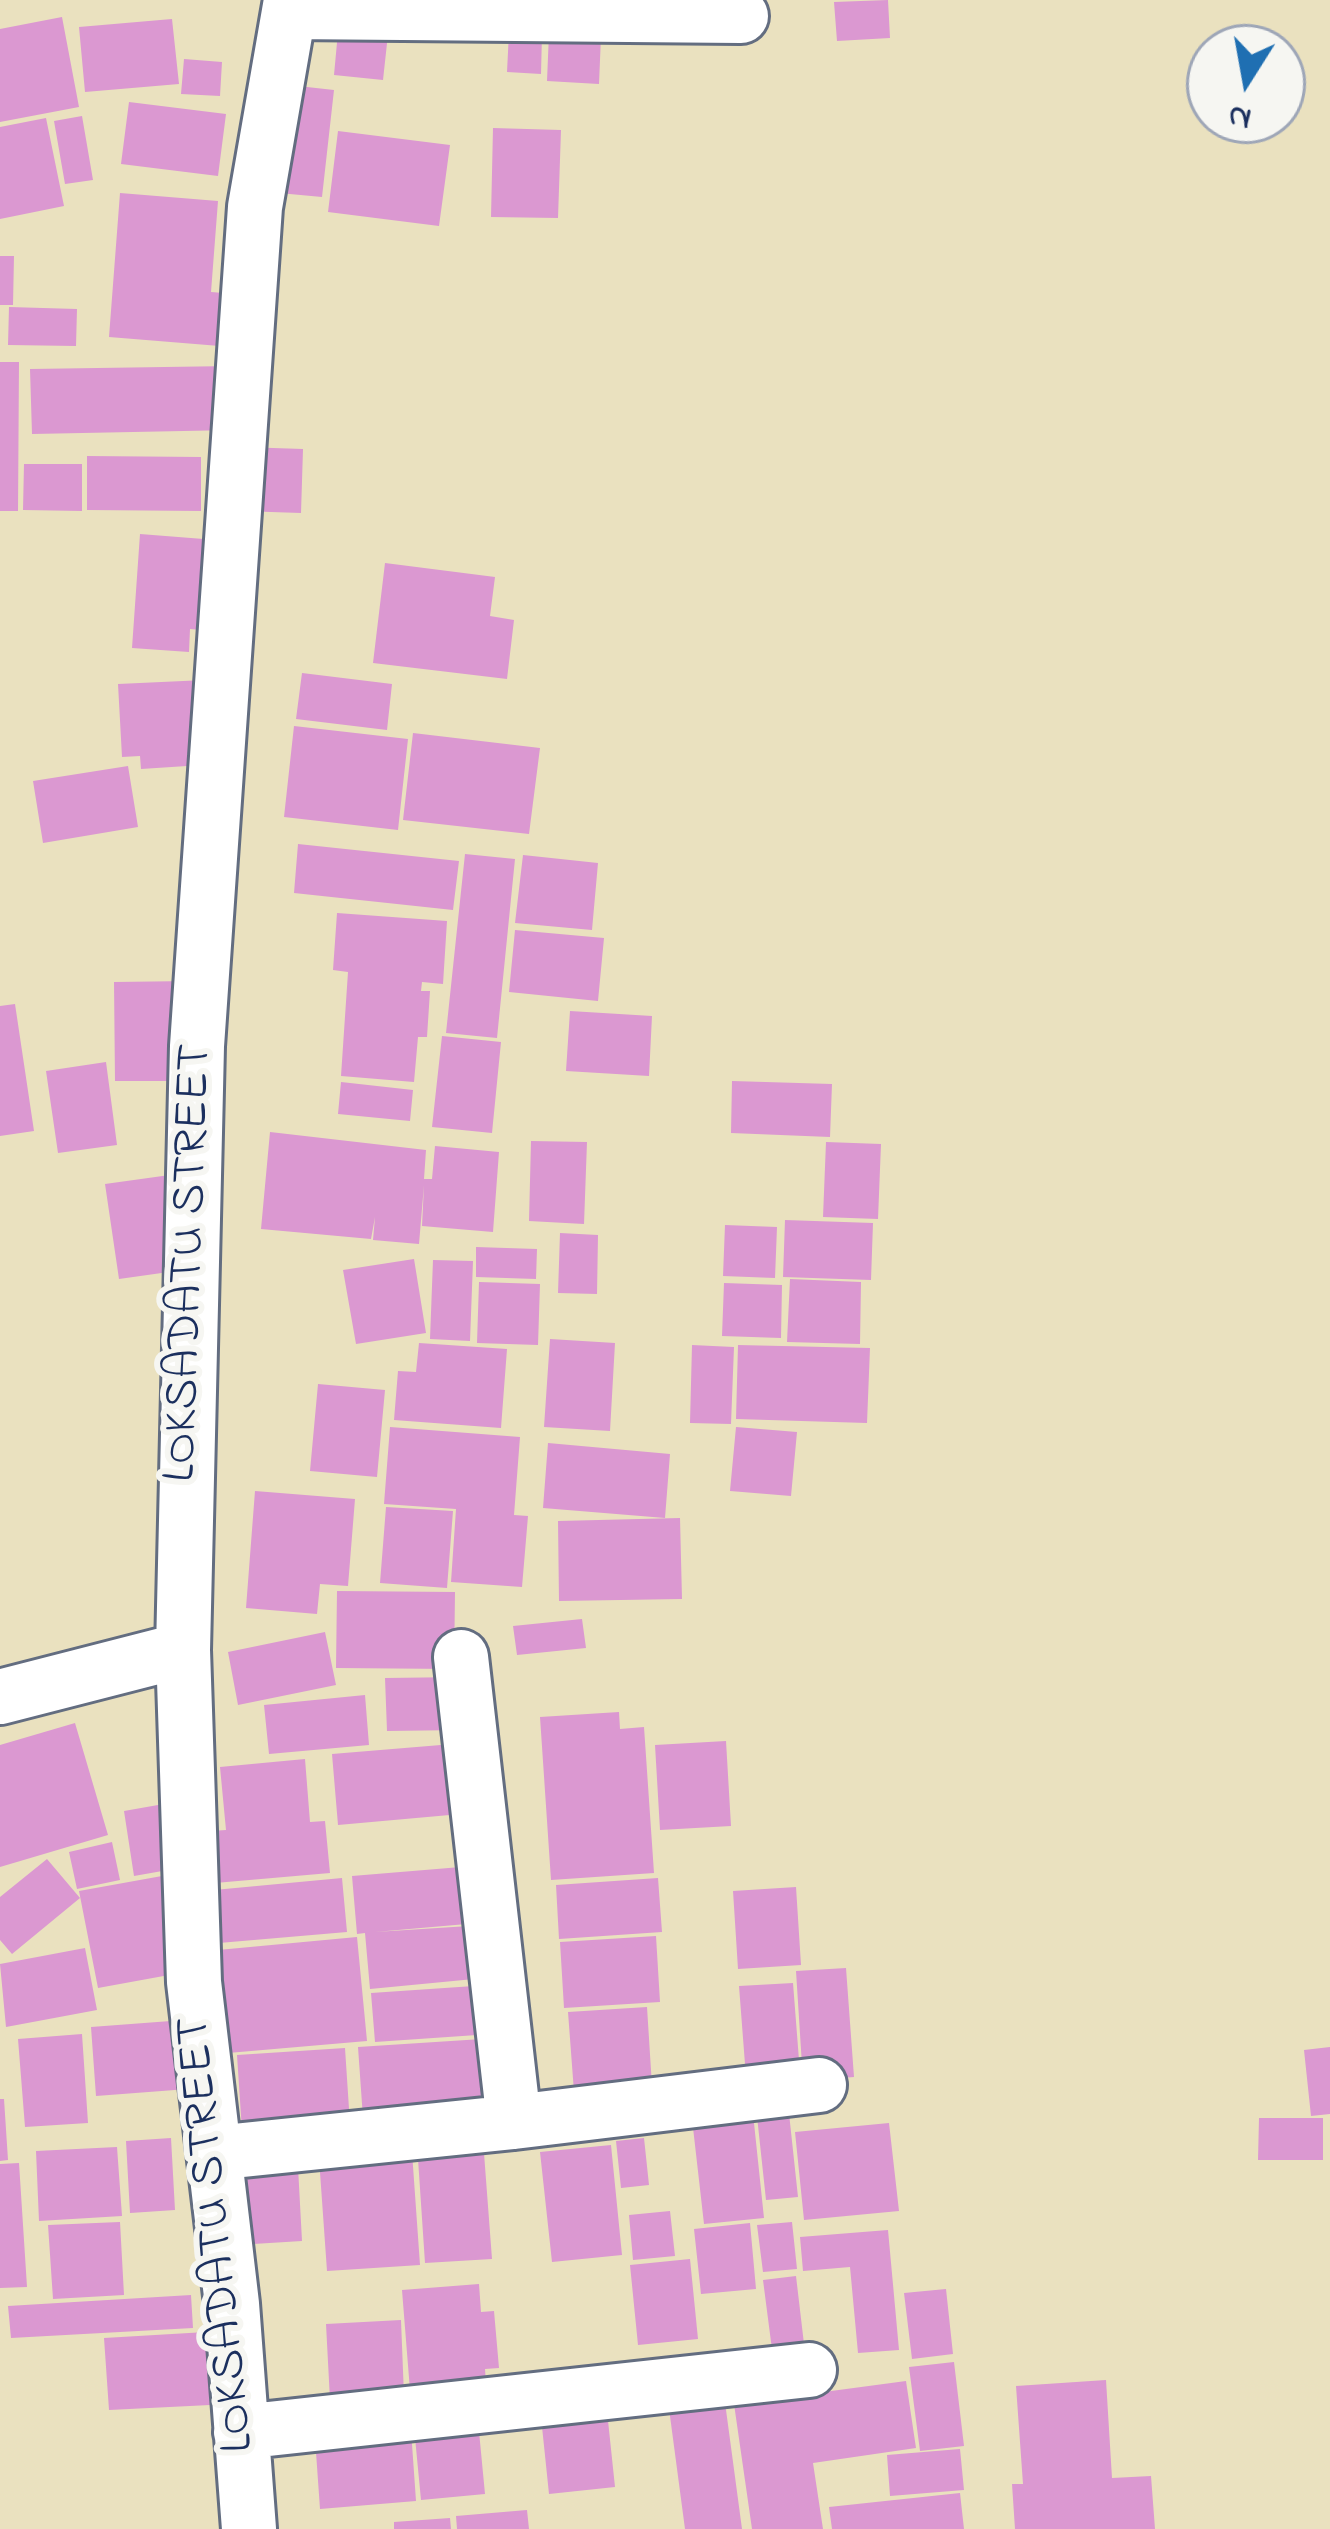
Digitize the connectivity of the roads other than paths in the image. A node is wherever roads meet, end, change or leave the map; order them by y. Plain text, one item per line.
1 (290, 6) edge
2 (741, 16) dead end
3 (183, 1650) junction
4 (461, 1657) dead end
5 (0, 1697) edge
6 (819, 2085) dead end
7 (514, 2122) junction
8 (214, 2153) junction
9 (809, 2370) dead end
10 (241, 2432) junction
11 (249, 2529) edge

1 - 2 street
1 - 3 street, LOKSADATU STREET
3 - 5 street
3 - 8 street, LOKSADATU STREET
4 - 7 street
6 - 7 street
7 - 8 street
8 - 10 street, LOKSADATU STREET
9 - 10 street
10 - 11 street, LOKSADATU STREET

